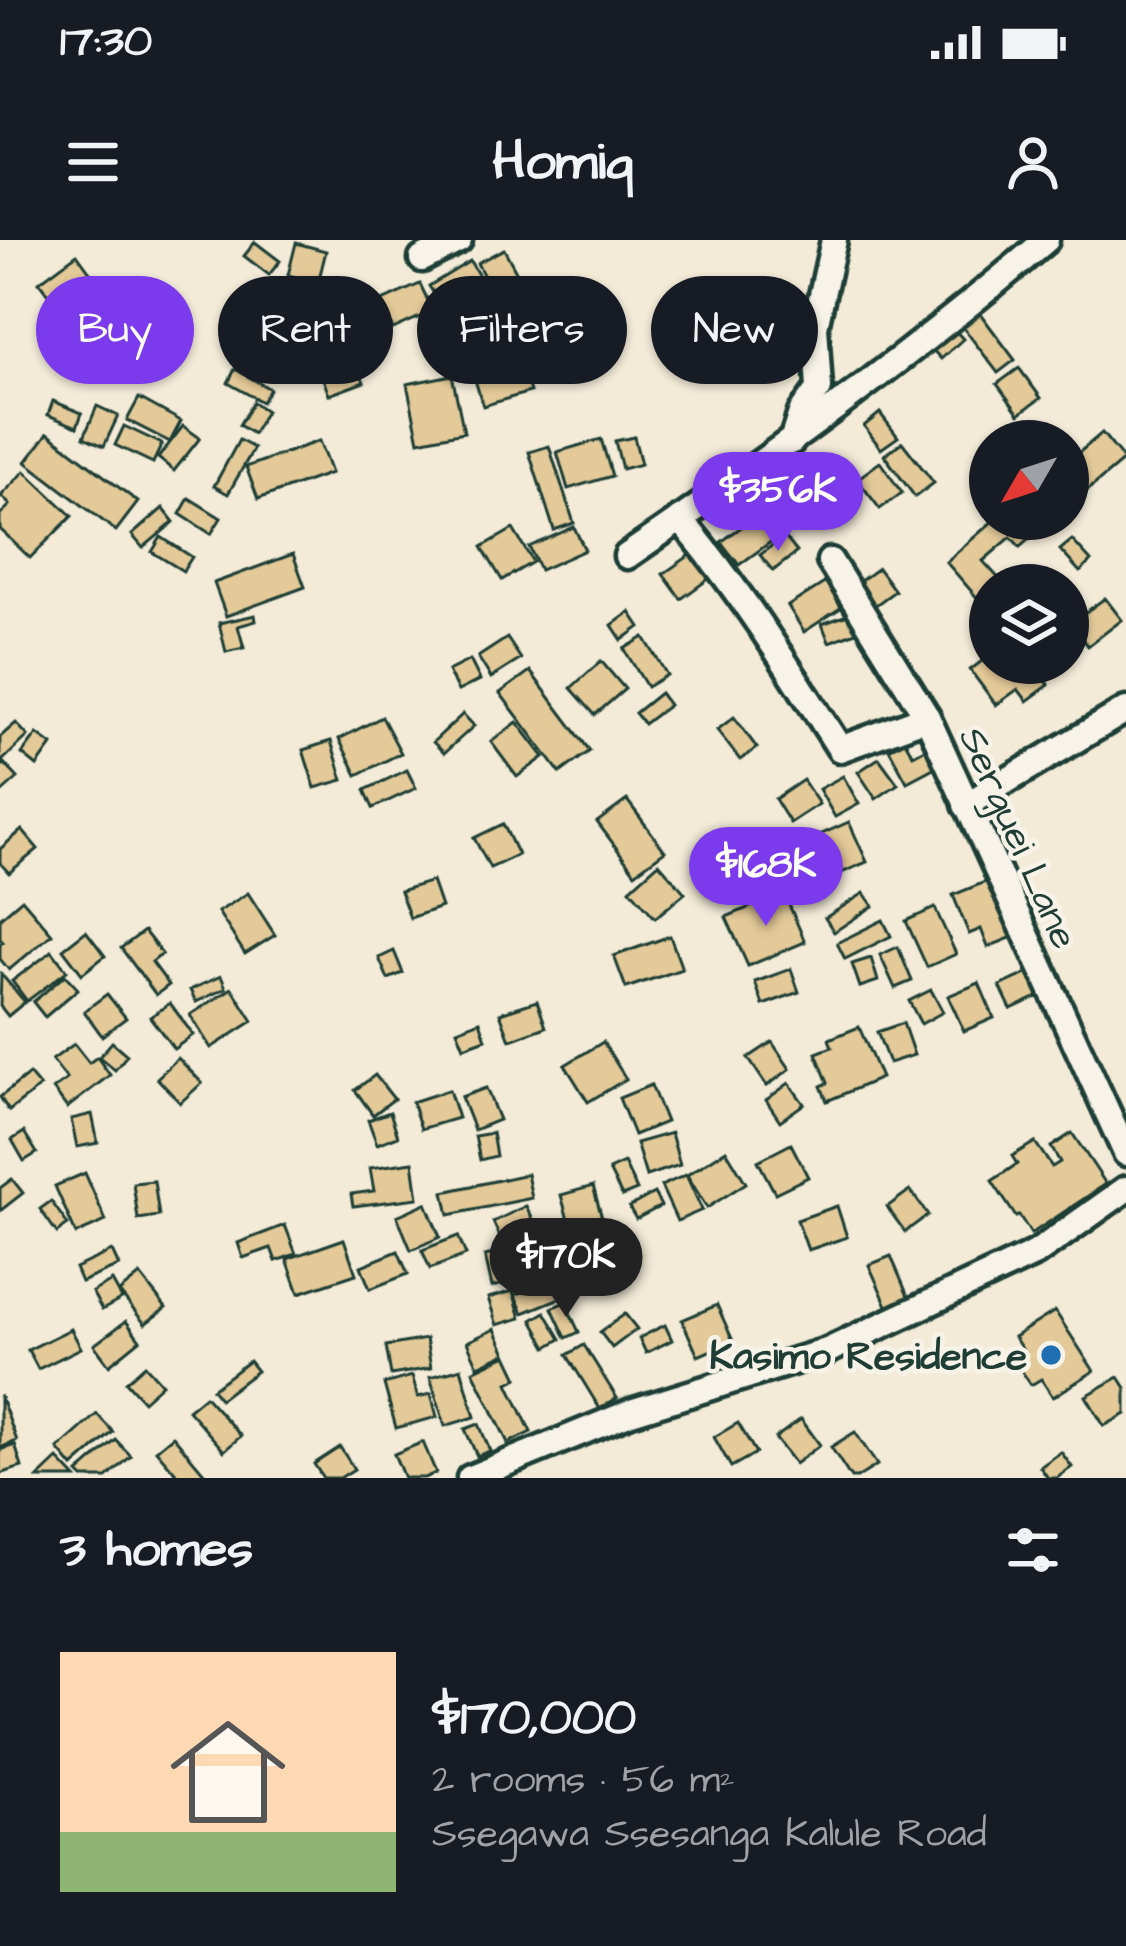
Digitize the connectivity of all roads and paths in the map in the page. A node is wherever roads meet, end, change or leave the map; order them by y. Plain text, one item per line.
1 (459, 240) edge
2 (834, 240) edge
3 (1046, 240) edge
4 (422, 259) dead end
5 (792, 441) junction
6 (680, 519) junction
7 (627, 556) dead end
8 (830, 561) dead end
9 (1126, 710) edge
10 (927, 717) junction
11 (966, 805) junction
12 (1126, 1154) edge
13 (1126, 1189) edge
14 (470, 1478) edge

1 - 4 street
2 - 5 street
3 - 5 street
5 - 6 street
6 - 7 street
6 - 10 street
8 - 10 street, Serguei Lane
9 - 11 street
10 - 11 street, Serguei Lane
11 - 12 street, Serguei Lane
13 - 14 street

